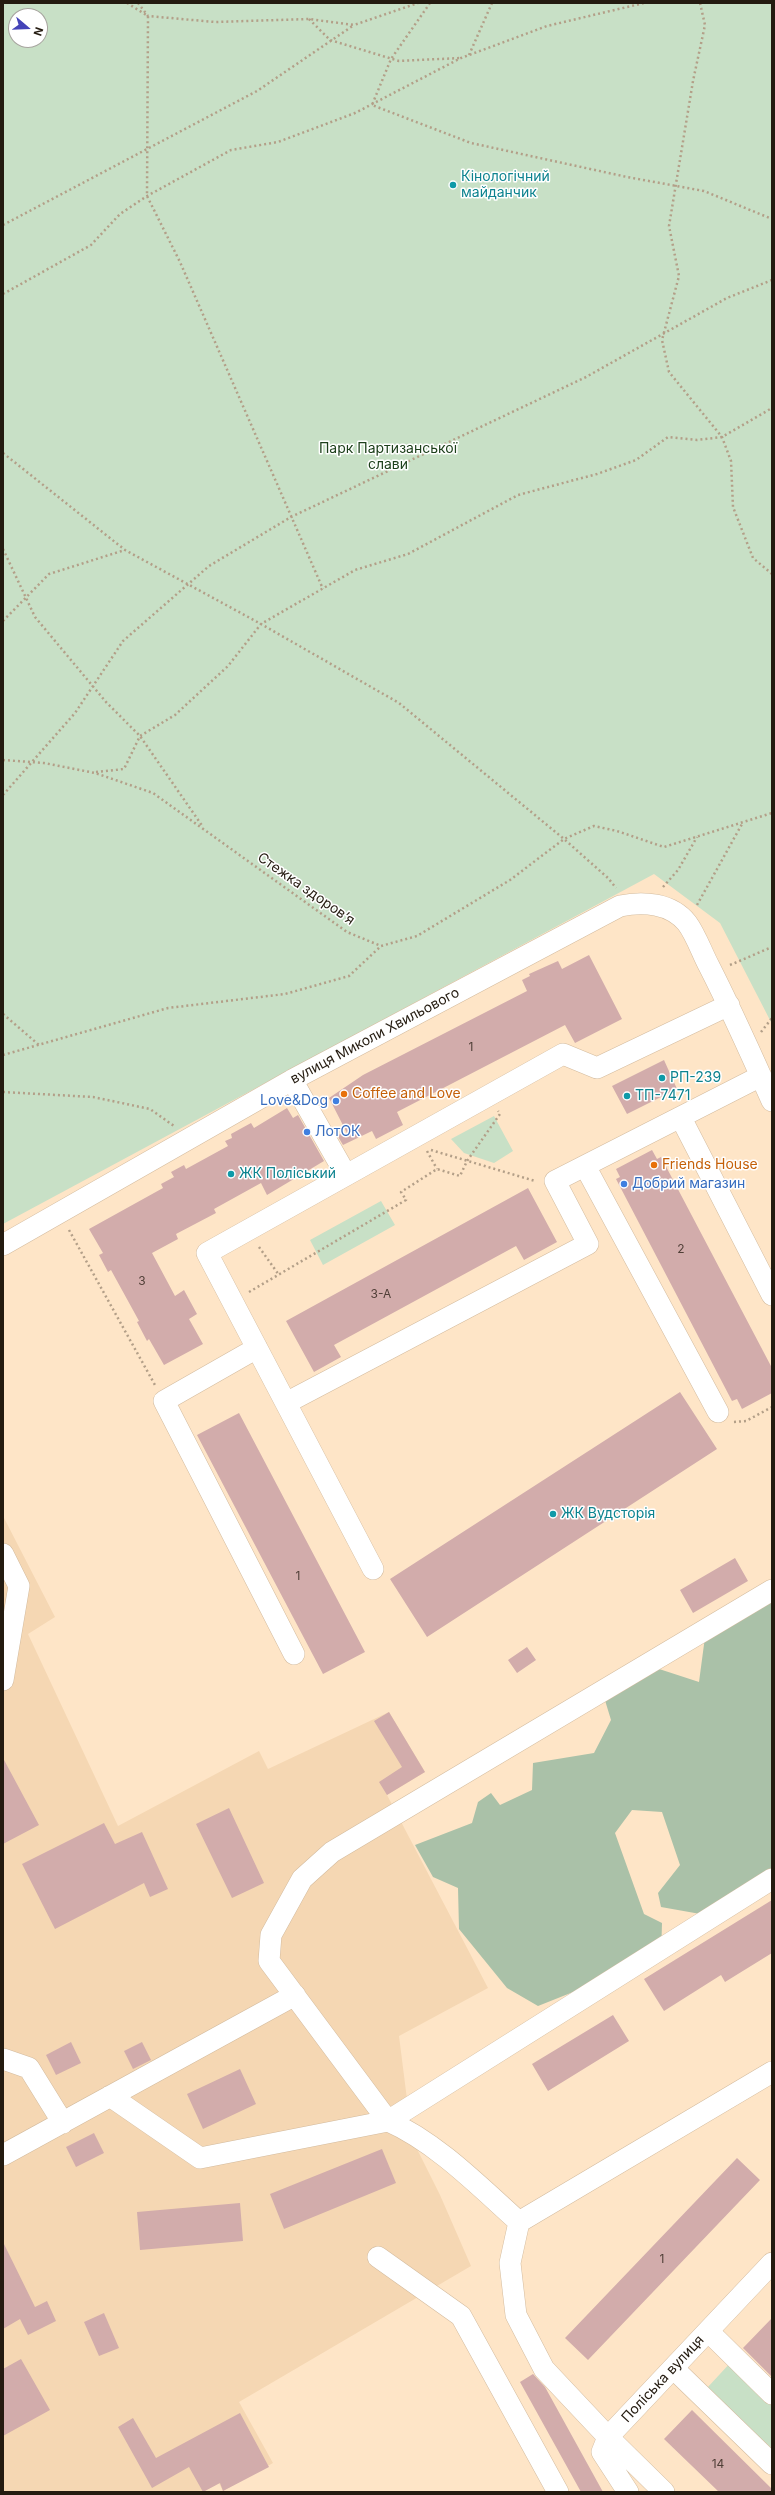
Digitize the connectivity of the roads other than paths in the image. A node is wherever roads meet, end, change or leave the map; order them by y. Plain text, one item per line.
1 (729, 1005) junction
2 (761, 1076) junction
3 (292, 1080) junction
4 (772, 1101) edge
5 (681, 1118) junction
6 (585, 1166) junction
7 (346, 1175) junction
8 (3, 1245) edge
9 (772, 1295) edge
10 (257, 1348) junction
11 (286, 1402) junction
12 (718, 1412) road end
13 (3, 1554) edge
14 (373, 1569) dead end
15 (772, 1590) edge
16 (294, 1654) dead end
17 (3, 1680) edge
18 (772, 1879) edge
19 (295, 1995) junction
20 (3, 2059) edge
21 (772, 2072) edge
22 (110, 2096) junction
23 (388, 2121) junction
24 (63, 2123) junction
25 (3, 2155) edge
26 (519, 2222) junction
27 (378, 2257) dead end
28 (772, 2264) edge
29 (708, 2332) junction
30 (674, 2368) junction
31 (772, 2394) edge
32 (608, 2437) junction
33 (772, 2464) edge
34 (558, 2492) edge
35 (628, 2492) edge
36 (664, 2492) edge

1 - 2 street
1 - 3 street, вулиця Миколи Хвильового
1 - 7 street
2 - 4 street
2 - 5 street
3 - 7 street
3 - 8 street, вулиця Миколи Хвильового
5 - 6 street
5 - 9 street
6 - 11 street
6 - 12 street
7 - 10 street
10 - 11 street
10 - 16 street
11 - 14 street
13 - 17 street
15 - 19 street
18 - 23 street
19 - 22 street
19 - 23 street
20 - 24 street
21 - 26 street
22 - 23 street
22 - 24 street
23 - 26 street
24 - 25 street
26 - 32 street
27 - 34 street
28 - 29 street, Поліська вулиця
29 - 30 street, Поліська вулиця
29 - 31 street
30 - 32 street, Поліська вулиця
30 - 33 street
32 - 35 street
32 - 36 street

